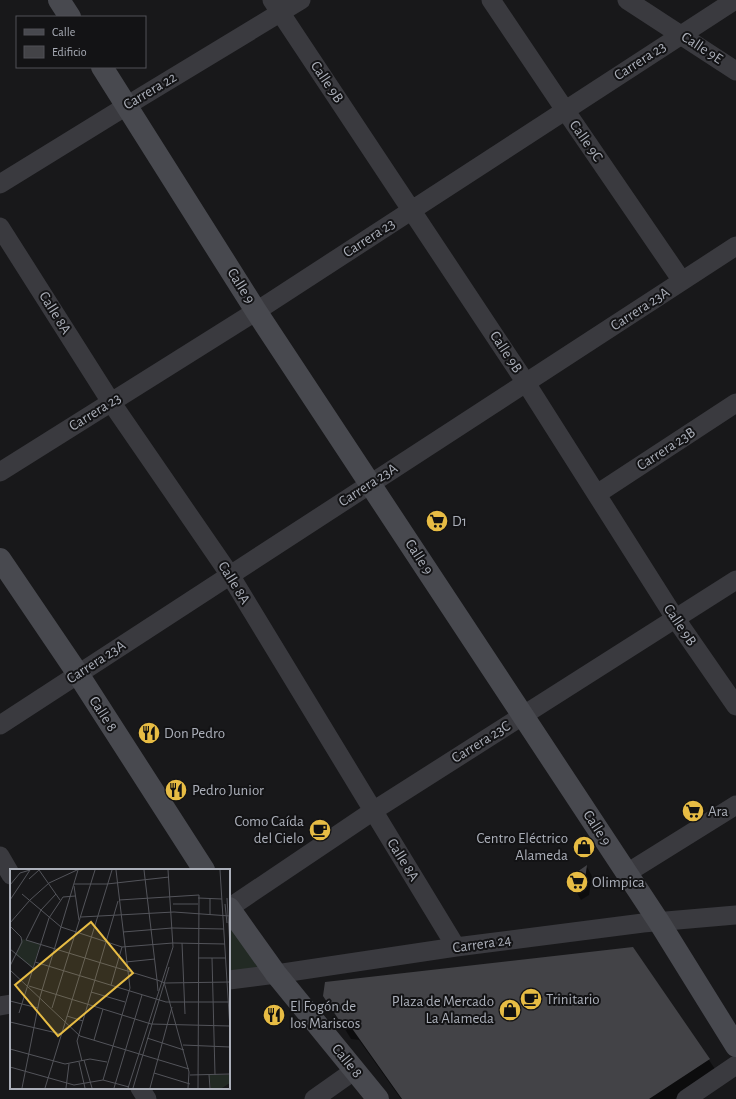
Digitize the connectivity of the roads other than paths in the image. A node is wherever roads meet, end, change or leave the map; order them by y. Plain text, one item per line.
1 (59, 0) edge
2 (301, 0) edge
3 (491, 0) edge
4 (627, 0) edge
5 (735, 0) edge
6 (276, 7) edge
7 (69, 16) edge
8 (682, 35) junction
9 (103, 68) edge
10 (736, 71) edge
11 (127, 105) junction
12 (565, 110) junction
13 (0, 184) edge
14 (412, 210) junction
15 (0, 227) edge
16 (736, 246) edge
17 (682, 281) junction
18 (256, 311) junction
19 (526, 382) junction
20 (111, 402) junction
21 (736, 403) edge
22 (0, 472) edge
23 (371, 483) junction
24 (597, 494) junction
25 (0, 560) edge
26 (230, 575) junction
27 (736, 580) edge
28 (675, 618) junction
29 (78, 674) junction
30 (736, 706) edge
31 (523, 715) junction
32 (0, 725) edge
33 (736, 805) edge
34 (373, 811) junction
35 (0, 856) edge
36 (203, 869) edge
37 (10, 873) edge
38 (627, 873) junction
39 (230, 907) edge
40 (230, 909) edge
41 (736, 915) edge
42 (659, 922) junction
43 (456, 947) junction
44 (276, 974) junction
45 (230, 980) edge
46 (10, 1004) edge
47 (0, 1006) edge
48 (736, 1046) edge
49 (736, 1065) edge
50 (355, 1070) junction
51 (141, 1089) edge
52 (147, 1099) edge
53 (314, 1099) edge
54 (378, 1099) edge
55 (686, 1099) edge

1 - 7 main road
2 - 6 street, Carrera 22
3 - 12 street, Calle 9C
4 - 8 street, Calle 9E
5 - 8 street, Carrera 23
6 - 11 street, Carrera 22
6 - 14 street, Calle 9B
8 - 10 street, Calle 9E
8 - 12 street, Carrera 23
9 - 11 main road, Calle 9
11 - 13 street, Carrera 22
11 - 18 main road, Calle 9
12 - 14 street, Carrera 23
12 - 17 street, Calle 9C
14 - 18 street, Carrera 23
14 - 19 street, Calle 9B
15 - 20 street, Calle 8A
16 - 17 street, Carrera 23A
17 - 19 street, Carrera 23A
18 - 20 street, Carrera 23
18 - 23 main road, Calle 9
19 - 23 street, Carrera 23A
19 - 24 street, Calle 9B
20 - 22 street, Carrera 23
20 - 26 street, Calle 8A
21 - 24 street, Carrera 23B
23 - 26 street, Carrera 23A
23 - 31 main road, Calle 9
24 - 28 street, Calle 9B
25 - 29 main road, Calle 8
26 - 29 street, Carrera 23A
26 - 34 street, Calle 8A
27 - 28 street, Carrera 23C
28 - 30 street, Calle 9B
28 - 31 street, Carrera 23C
29 - 32 street, Carrera 23A
29 - 36 main road, Calle 8
31 - 34 street, Carrera 23C
31 - 38 main road, Calle 9
33 - 38 street
34 - 39 street, Carrera 23C
34 - 43 street, Calle 8A
35 - 37 street
38 - 42 main road, Calle 9
40 - 44 main road, Calle 8
41 - 42 street, Carrera 24
42 - 43 street, Carrera 24
42 - 48 main road, Calle 9
43 - 44 street, Carrera 24
44 - 45 street, Carrera 24
44 - 50 main road, Calle 8
46 - 47 street
49 - 55 street
50 - 53 street
50 - 54 main road, Calle 8
51 - 52 street

